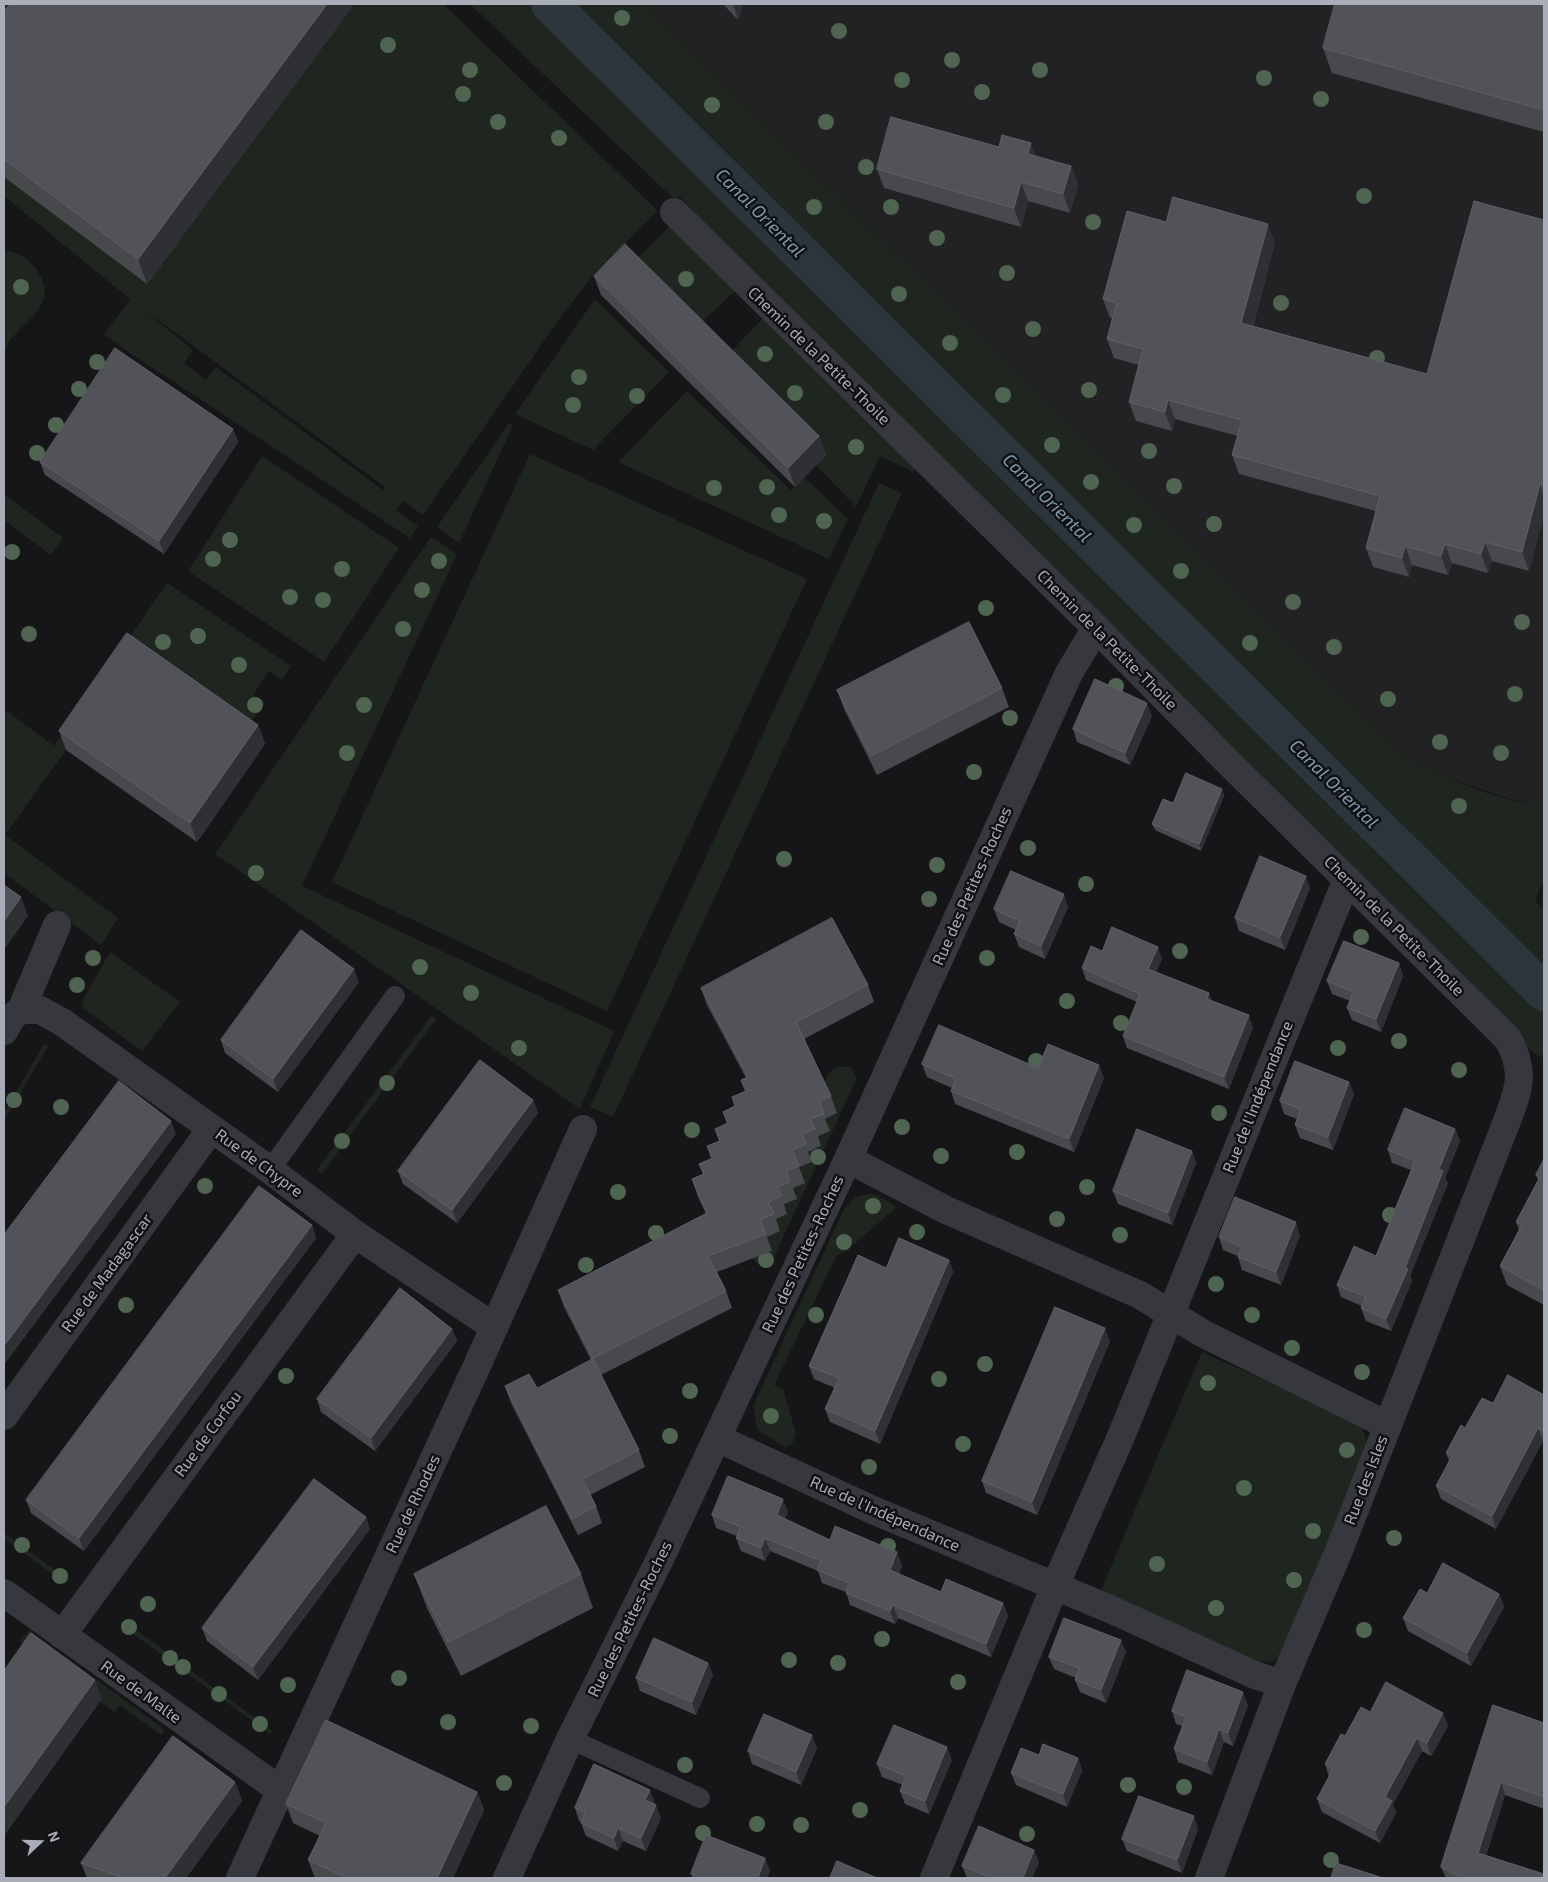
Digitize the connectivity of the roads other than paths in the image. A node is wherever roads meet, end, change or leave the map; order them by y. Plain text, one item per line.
1 (674, 212) dead end
2 (1096, 628) junction
3 (1347, 879) junction
4 (58, 926) dead end
5 (395, 996) dead end
6 (21, 1010) junction
7 (4, 1031) edge
8 (1519, 1081) joint
9 (211, 1129) junction
10 (583, 1129) dead end
11 (848, 1160) junction
12 (270, 1170) junction
13 (354, 1234) junction
14 (1170, 1314) junction
15 (494, 1327) junction
16 (4, 1416) edge
17 (1388, 1425) junction
18 (717, 1438) junction
19 (1055, 1586) junction
20 (4, 1593) edge
21 (62, 1635) junction
22 (1282, 1684) junction
23 (570, 1739) junction
24 (280, 1790) junction
25 (700, 1798) dead end
26 (240, 1878) edge
27 (507, 1878) edge
28 (934, 1878) edge
29 (1209, 1878) edge

1 - 2 street, Chemin de la Petite-Thoile
2 - 3 street, Chemin de la Petite-Thoile
2 - 11 street, Rue des Petites-Roches
3 - 8 street, Chemin de la Petite-Thoile
3 - 14 street, Rue de l'Indépendance
4 - 6 street
5 - 12 lane
6 - 7 street
6 - 9 street, Rue de Chypre
8 - 17 street, Rue des Isles
9 - 12 street, Rue de Chypre
9 - 16 street, Rue de Madagascar
10 - 15 street, Rue de Rhodes
11 - 14 street
11 - 18 street, Rue des Petites-Roches
12 - 13 street, Rue de Chypre
13 - 15 street, Rue de Chypre
13 - 21 street, Rue de Corfou
14 - 17 street
14 - 19 street, Rue de l'Indépendance
15 - 24 street, Rue de Rhodes
17 - 22 street, Rue des Isles
18 - 19 street, Rue de l'Indépendance
18 - 23 street, Rue des Petites-Roches
19 - 22 street, Rue de l'Indépendance
19 - 28 street, Rue de l'Indépendance
20 - 21 street, Rue de Malte
21 - 24 street, Rue de Malte
22 - 29 street, Rue des Isles
23 - 25 lane
23 - 27 street, Rue des Petites-Roches
24 - 26 street, Rue de Rhodes

